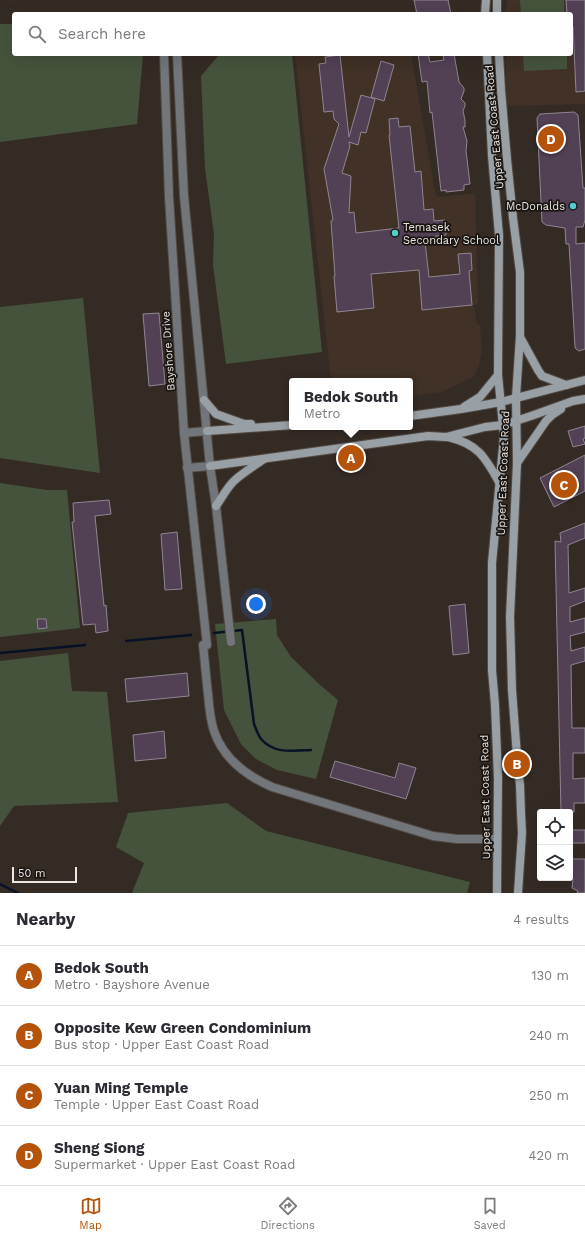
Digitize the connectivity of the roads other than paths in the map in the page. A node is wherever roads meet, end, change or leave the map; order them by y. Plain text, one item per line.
1 (486, 0) edge
2 (497, 0) edge
3 (486, 12) edge
4 (497, 12) edge
5 (164, 56) edge
6 (177, 56) edge
7 (487, 56) edge
8 (499, 56) edge
9 (520, 336) junction
10 (498, 375) junction
11 (585, 380) edge
12 (566, 385) junction
13 (516, 397) junction
14 (585, 399) edge
15 (204, 400) junction
16 (573, 401) junction
17 (501, 402) junction
18 (460, 409) junction
19 (413, 416) edge
20 (516, 420) junction
21 (289, 425) edge
22 (503, 425) junction
23 (268, 426) junction
24 (207, 431) junction
25 (184, 433) junction
26 (446, 437) junction
27 (267, 458) junction
28 (517, 463) junction
29 (210, 466) junction
30 (187, 468) junction
31 (499, 482) junction
32 (216, 506) junction
33 (231, 642) dead end
34 (497, 839) junction
35 (497, 893) edge
36 (518, 893) edge

1 - 3 main road
2 - 4 main road
5 - 25 street, Bayshore Drive
6 - 15 street
7 - 10 main road, Upper East Coast Road
8 - 9 main road, Upper East Coast Road
9 - 12 main road
9 - 13 main road, Upper East Coast Road
10 - 17 main road, Upper East Coast Road
10 - 18 main road
11 - 12 main road
12 - 13 main road
13 - 17 main road
13 - 20 main road, Upper East Coast Road
14 - 16 main road
15 - 23 main road
15 - 24 street
16 - 20 main road
16 - 28 main road
17 - 18 main road
17 - 22 main road, Upper East Coast Road
18 - 19 main road
20 - 22 main road
20 - 28 main road, Upper East Coast Road
21 - 23 main road
22 - 26 main road
22 - 31 main road, Upper East Coast Road
23 - 24 main road
24 - 25 street
24 - 29 street
25 - 30 street, Bayshore Drive
26 - 27 main road
26 - 31 main road
27 - 29 main road
27 - 32 main road
28 - 36 main road, Upper East Coast Road
29 - 30 street
29 - 32 street
30 - 34 street, Bayshore Drive
31 - 34 main road, Upper East Coast Road
32 - 33 street
34 - 35 main road, Upper East Coast Road

